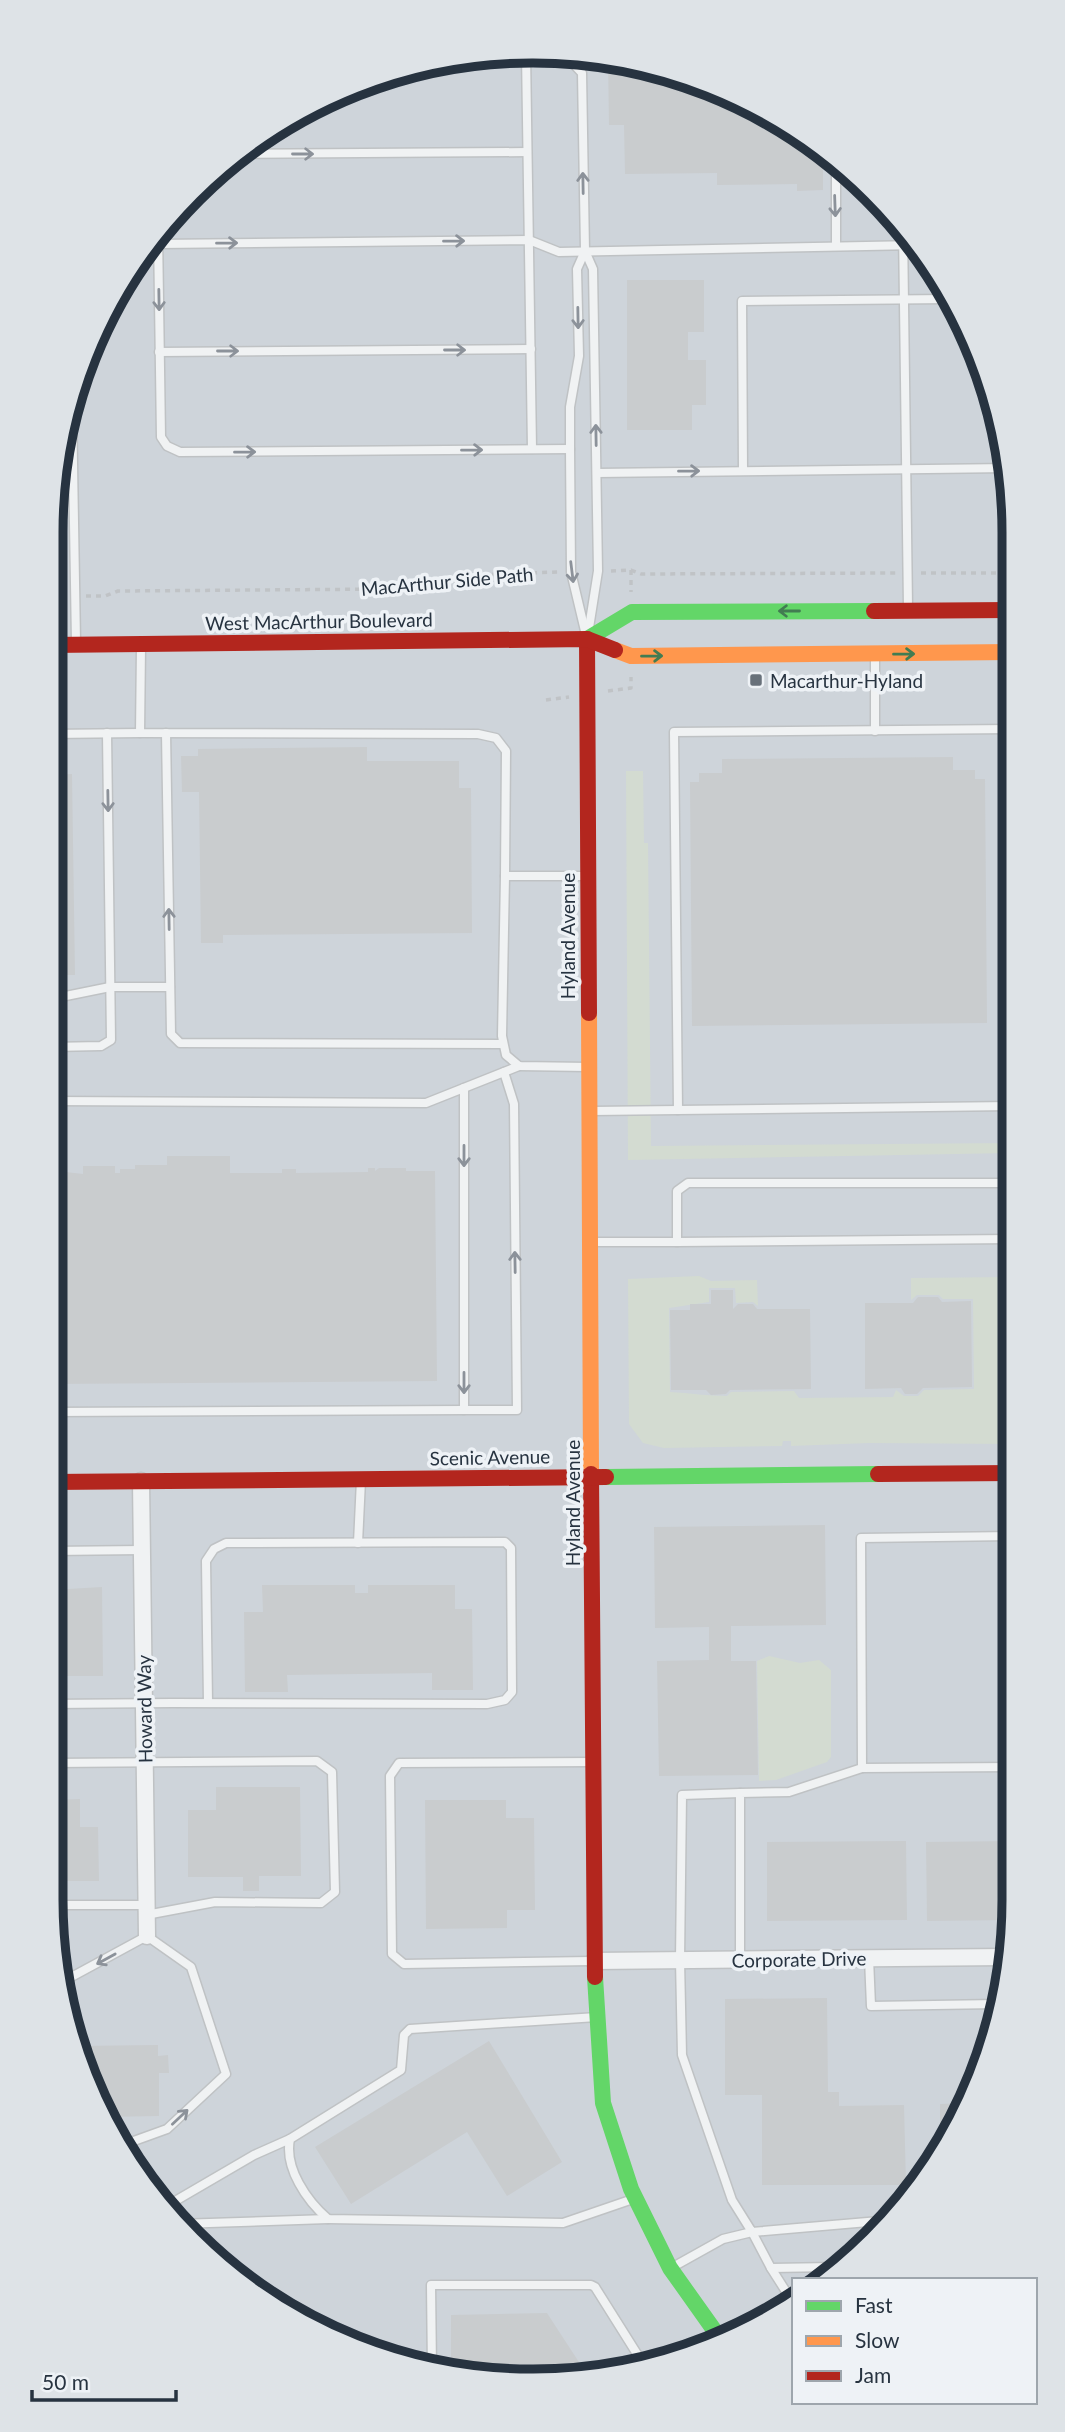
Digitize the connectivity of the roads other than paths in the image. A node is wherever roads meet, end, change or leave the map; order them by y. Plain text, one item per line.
1 (526, 63) edge
2 (575, 65) edge
3 (527, 152) junction
4 (256, 154) edge
5 (836, 175) edge
6 (529, 240) junction
7 (163, 244) edge
8 (903, 245) joint
9 (836, 246) junction
10 (158, 250) edge
11 (585, 251) junction
12 (940, 299) edge
13 (904, 300) junction
14 (531, 349) junction
15 (159, 352) junction
16 (73, 438) edge
17 (533, 449) junction
18 (570, 449) junction
19 (998, 468) edge
20 (906, 469) junction
21 (743, 470) junction
22 (597, 473) junction
23 (908, 610) junction
24 (1002, 610) edge
25 (587, 639) junction
26 (141, 644) junction
27 (63, 645) edge
28 (76, 645) junction
29 (1002, 652) edge
30 (875, 654) junction
31 (1002, 729) edge
32 (875, 730) junction
33 (107, 733) junction
34 (140, 733) junction
35 (166, 733) junction
36 (63, 734) edge
37 (505, 876) junction
38 (588, 876) junction
39 (110, 987) junction
40 (170, 987) junction
41 (63, 997) edge
42 (503, 1044) junction
43 (63, 1047) edge
44 (519, 1066) junction
45 (589, 1067) junction
46 (504, 1072) junction
47 (464, 1087) junction
48 (63, 1101) edge
49 (1002, 1106) edge
50 (678, 1110) junction
51 (589, 1111) junction
52 (1002, 1184) edge
53 (1002, 1239) edge
54 (591, 1242) junction
55 (677, 1242) junction
56 (464, 1410) junction
57 (63, 1412) edge
58 (1002, 1473) edge
59 (593, 1476) junction
60 (361, 1480) junction
61 (141, 1481) junction
62 (63, 1482) edge
63 (1002, 1536) edge
64 (358, 1543) junction
65 (142, 1550) junction
66 (63, 1551) edge
67 (144, 1701) junction
68 (208, 1703) junction
69 (63, 1704) edge
70 (592, 1762) junction
71 (63, 1763) edge
72 (145, 1763) junction
73 (1002, 1767) edge
74 (862, 1768) junction
75 (740, 1793) junction
76 (63, 1906) edge
77 (146, 1910) junction
78 (147, 1936) junction
79 (998, 1957) edge
80 (869, 1958) junction
81 (680, 1960) junction
82 (740, 1960) junction
83 (594, 1961) junction
84 (70, 1978) edge
85 (990, 2004) edge
86 (597, 2017) junction
87 (290, 2139) junction
88 (131, 2142) edge
89 (636, 2198) junction
90 (174, 2202) edge
91 (328, 2219) junction
92 (873, 2222) edge
93 (194, 2223) edge
94 (752, 2232) junction
95 (824, 2267) edge
96 (670, 2268) junction
97 (771, 2268) junction
98 (787, 2294) edge
99 (715, 2332) edge
100 (638, 2357) edge
101 (432, 2358) edge

1 - 3 lane
11 -> 2 lane
4 -> 3 lane
3 - 6 lane
5 -> 9 lane
7 -> 6 lane
6 - 11 lane
6 - 14 lane
8 - 9 lane
8 - 13 lane
9 - 11 lane
10 -> 15 lane
11 -> 18 lane
22 -> 11 lane
12 - 13 lane
13 - 20 lane
13 - 21 lane
15 -> 14 lane
14 - 17 lane
15 -> 17 lane
16 - 28 lane
17 - 18 lane
18 -> 25 lane
19 - 20 lane
20 - 21 lane
20 - 23 lane
22 -> 21 lane
22 - 25 lane
23 - 24 street
23 -> 25 street
25 - 26 street, West MacArthur Boulevard
25 -> 30 street, West MacArthur Boulevard
25 - 38 street, Hyland Avenue
26 - 28 street, West MacArthur Boulevard
26 - 34 lane
27 - 28 street, West MacArthur Boulevard
30 -> 29 street, West MacArthur Boulevard
30 - 32 lane
31 - 32 lane
32 - 50 lane
33 - 34 lane
33 - 36 lane
33 -> 39 lane
34 - 35 lane
35 - 37 lane
40 -> 35 lane
37 - 38 lane
37 - 42 lane
38 - 45 street, Hyland Avenue
39 - 40 lane
39 - 41 lane
39 - 43 lane
40 - 42 lane
42 - 44 lane
44 - 45 lane
44 - 46 lane
45 - 51 street, Hyland Avenue
46 - 47 lane
56 -> 46 lane
47 - 48 lane
47 -> 56 lane
49 - 50 lane
50 - 51 lane
51 - 54 street, Hyland Avenue
52 - 55 lane
53 - 55 lane
54 - 55 lane
54 - 59 street, Hyland Avenue
56 - 57 lane
58 - 59 street, Scenic Avenue
59 - 60 street, Scenic Avenue
59 - 70 street, Hyland Avenue
60 - 61 street, Scenic Avenue
60 - 64 lane
61 - 62 street, Scenic Avenue
61 - 65 street, Howard Way
63 - 74 lane
64 - 68 lane
64 - 68 lane
65 - 66 lane
65 - 67 street, Howard Way
67 - 68 lane
67 - 69 lane
67 - 72 street, Howard Way
70 - 83 street, Hyland Avenue
70 - 83 lane
71 - 72 lane
72 - 77 street, Howard Way
72 - 77 lane
73 - 74 lane
74 - 75 lane
75 - 81 lane
75 - 82 lane
76 - 77 lane
77 - 78 street, Howard Way
78 -> 84 lane
88 -> 78 lane
79 - 80 street, Corporate Drive
80 - 82 street, Corporate Drive
80 - 85 lane
81 - 82 street, Corporate Drive
81 - 83 street, Corporate Drive
81 - 94 lane
83 - 86 street, Hyland Avenue
86 - 87 lane
86 - 89 street, Hyland Avenue
87 - 90 lane
87 - 91 lane
89 - 91 lane
89 - 96 street, Hyland Avenue
91 - 93 lane
92 - 94 lane
94 - 96 lane
94 - 97 lane
95 - 97 lane
96 - 99 street, Hyland Avenue
97 - 98 lane
100 - 101 lane

